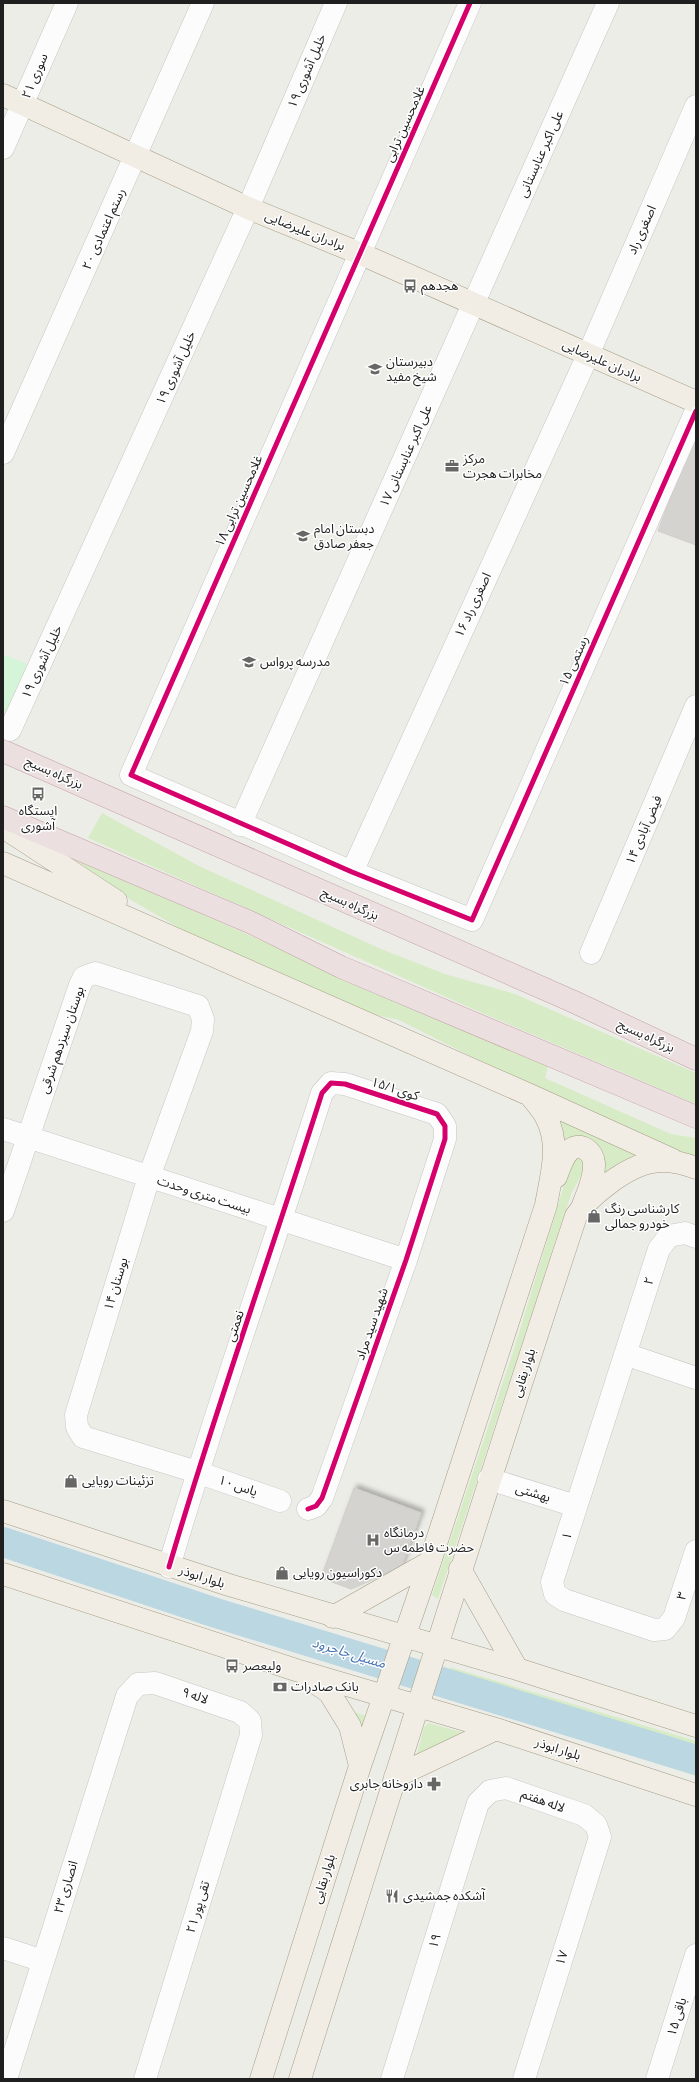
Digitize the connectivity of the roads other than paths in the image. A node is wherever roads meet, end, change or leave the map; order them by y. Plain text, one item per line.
1 (67, 3) edge
2 (203, 3) edge
3 (336, 3) edge
4 (470, 3) edge
5 (608, 3) edge
6 (3, 95) edge
7 (23, 104) junction
8 (696, 106) edge
9 (3, 148) edge
10 (137, 155) junction
11 (248, 208) junction
12 (361, 254) junction
13 (474, 305) junction
14 (588, 354) junction
15 (696, 402) edge
16 (696, 411) edge
17 (3, 453) edge
18 (696, 706) edge
19 (10, 730) dead end
20 (3, 751) edge
21 (3, 817) edge
22 (240, 825) junction
23 (3, 827) edge
24 (3, 863) edge
25 (355, 864) junction
26 (166, 934) junction
27 (591, 953) dead end
28 (202, 1019) joint
29 (696, 1059) edge
30 (322, 1093) joint
31 (530, 1095) junction
32 (696, 1117) edge
33 (3, 1129) edge
34 (28, 1137) junction
35 (445, 1139) joint
36 (689, 1166) edge
37 (150, 1177) junction
38 (546, 1205) junction
39 (583, 1205) junction
40 (3, 1211) edge
41 (282, 1220) junction
42 (696, 1237) edge
43 (406, 1260) junction
44 (625, 1354) junction
45 (696, 1378) edge
46 (197, 1472) junction
47 (489, 1479) junction
48 (280, 1501) dead end
49 (576, 1506) junction
50 (308, 1509) dead end
51 (3, 1511) edge
52 (696, 1551) edge
53 (430, 1562) junction
54 (169, 1566) junction
55 (460, 1569) junction
56 (3, 1574) edge
57 (333, 1616) junction
58 (674, 1618) joint
59 (402, 1641) junction
60 (436, 1653) junction
61 (517, 1669) junction
62 (296, 1670) junction
63 (386, 1688) junction
64 (127, 1696) joint
65 (421, 1698) junction
66 (696, 1726) edge
67 (496, 1729) junction
68 (251, 1735) joint
69 (360, 1766) junction
70 (395, 1777) junction
71 (696, 1795) edge
72 (478, 1803) joint
73 (600, 1837) joint
74 (3, 1948) edge
75 (696, 1955) edge
76 (43, 1961) junction
77 (6, 2079) edge
78 (145, 2079) edge
79 (261, 2079) edge
80 (300, 2079) edge
81 (392, 2079) edge
82 (524, 2079) edge
83 (657, 2079) edge

1 - 7 street, سوری ۲۱
2 - 10 street, رستم اعتمادی ۲۰
3 - 11 street, خلیل آشوری ۱۹
4 - 12 street, غلامحسین ترابی
5 - 13 street, علی اکبر عنابستانی
6 - 7 main road, برادران علیرضایی
7 - 9 street, سوری ۲۱
7 - 10 main road, برادران علیرضایی
8 - 14 street, اصغری راد
10 - 11 main road, برادران علیرضایی
10 - 17 street, رستم اعتمادی ۲۰
11 - 12 main road, برادران علیرضایی
11 - 19 street, خلیل آشوری ۱۹
12 - 13 main road, برادران علیرضایی
12 - 22 street, غلامحسین ترابی ۱۸
13 - 14 main road, برادران علیرضایی
13 - 22 street, علی اکبر عنابستانی ۱۷
14 - 15 main road, برادران علیرضایی
14 - 25 street, اصغری راد ۱۶
16 - 25 street, رستمی ۱۵
18 - 27 street, فیض آبادی ۱۴
20 - 29 highway, بزرگراه بسیج
21 - 32 highway
22 - 25 street
23 - 26 main road
24 - 26 main road
26 - 31 main road
28 - 34 street, بوستان سیزدهم شرقی
28 - 37 street, بوستان ۱۴
30 - 35 street, کوی ۱۵/۱
30 - 41 street, نعمتی
31 - 36 main road
31 - 38 main road
33 - 34 street, بیست متری وحدت
34 - 37 street, بیست متری وحدت
34 - 40 street
35 - 43 street, شهید سید مراد
36 - 39 main road, بلوار بقایی
37 - 41 street, بیست متری وحدت
37 - 46 street, بوستان ۱۴
38 - 39 main road
38 - 53 main road
39 - 47 main road, بلوار بقایی
41 - 43 street, بیست متری وحدت
41 - 46 street, نعمتی
42 - 44 street, ۲
43 - 50 street, شهید سید مراد
44 - 45 street
44 - 49 street, ۱
46 - 48 street, یاس ۱۰
46 - 54 street, نعمتی
47 - 49 street, بهشتی
47 - 55 main road, بلوار بقایی
49 - 58 street, ۱
51 - 54 main road, بلوار ابوذر
52 - 58 street, ۳
53 - 57 main road
53 - 59 main road
54 - 57 main road, بلوار ابوذر
55 - 60 main road, بلوار بقایی
55 - 61 main road
56 - 62 main road
57 - 59 main road, بلوار ابوذر
59 - 60 main road, بلوار ابوذر
59 - 63 main road, بلوار بقایی
60 - 61 main road
60 - 65 main road, بلوار بقایی
61 - 66 main road
62 - 63 main road
62 - 69 main road
63 - 65 main road, بلوار ابوذر
63 - 69 main road, بلوار بقایی
64 - 68 street, لاله ۹
64 - 76 street, انصاری ۲۳
65 - 67 main road, بلوار ابوذر
65 - 70 main road
67 - 70 main road
67 - 71 main road, بلوار ابوذر
68 - 78 street, تقی پور ۲۱
69 - 79 main road, بلوار بقایی
70 - 80 main road
72 - 73 street, لاله هفتم
72 - 81 street, ۱۹
73 - 82 street, ۱۷
74 - 76 street
75 - 83 street, باقی ۱۵
76 - 77 street, انصاری ۲۳

